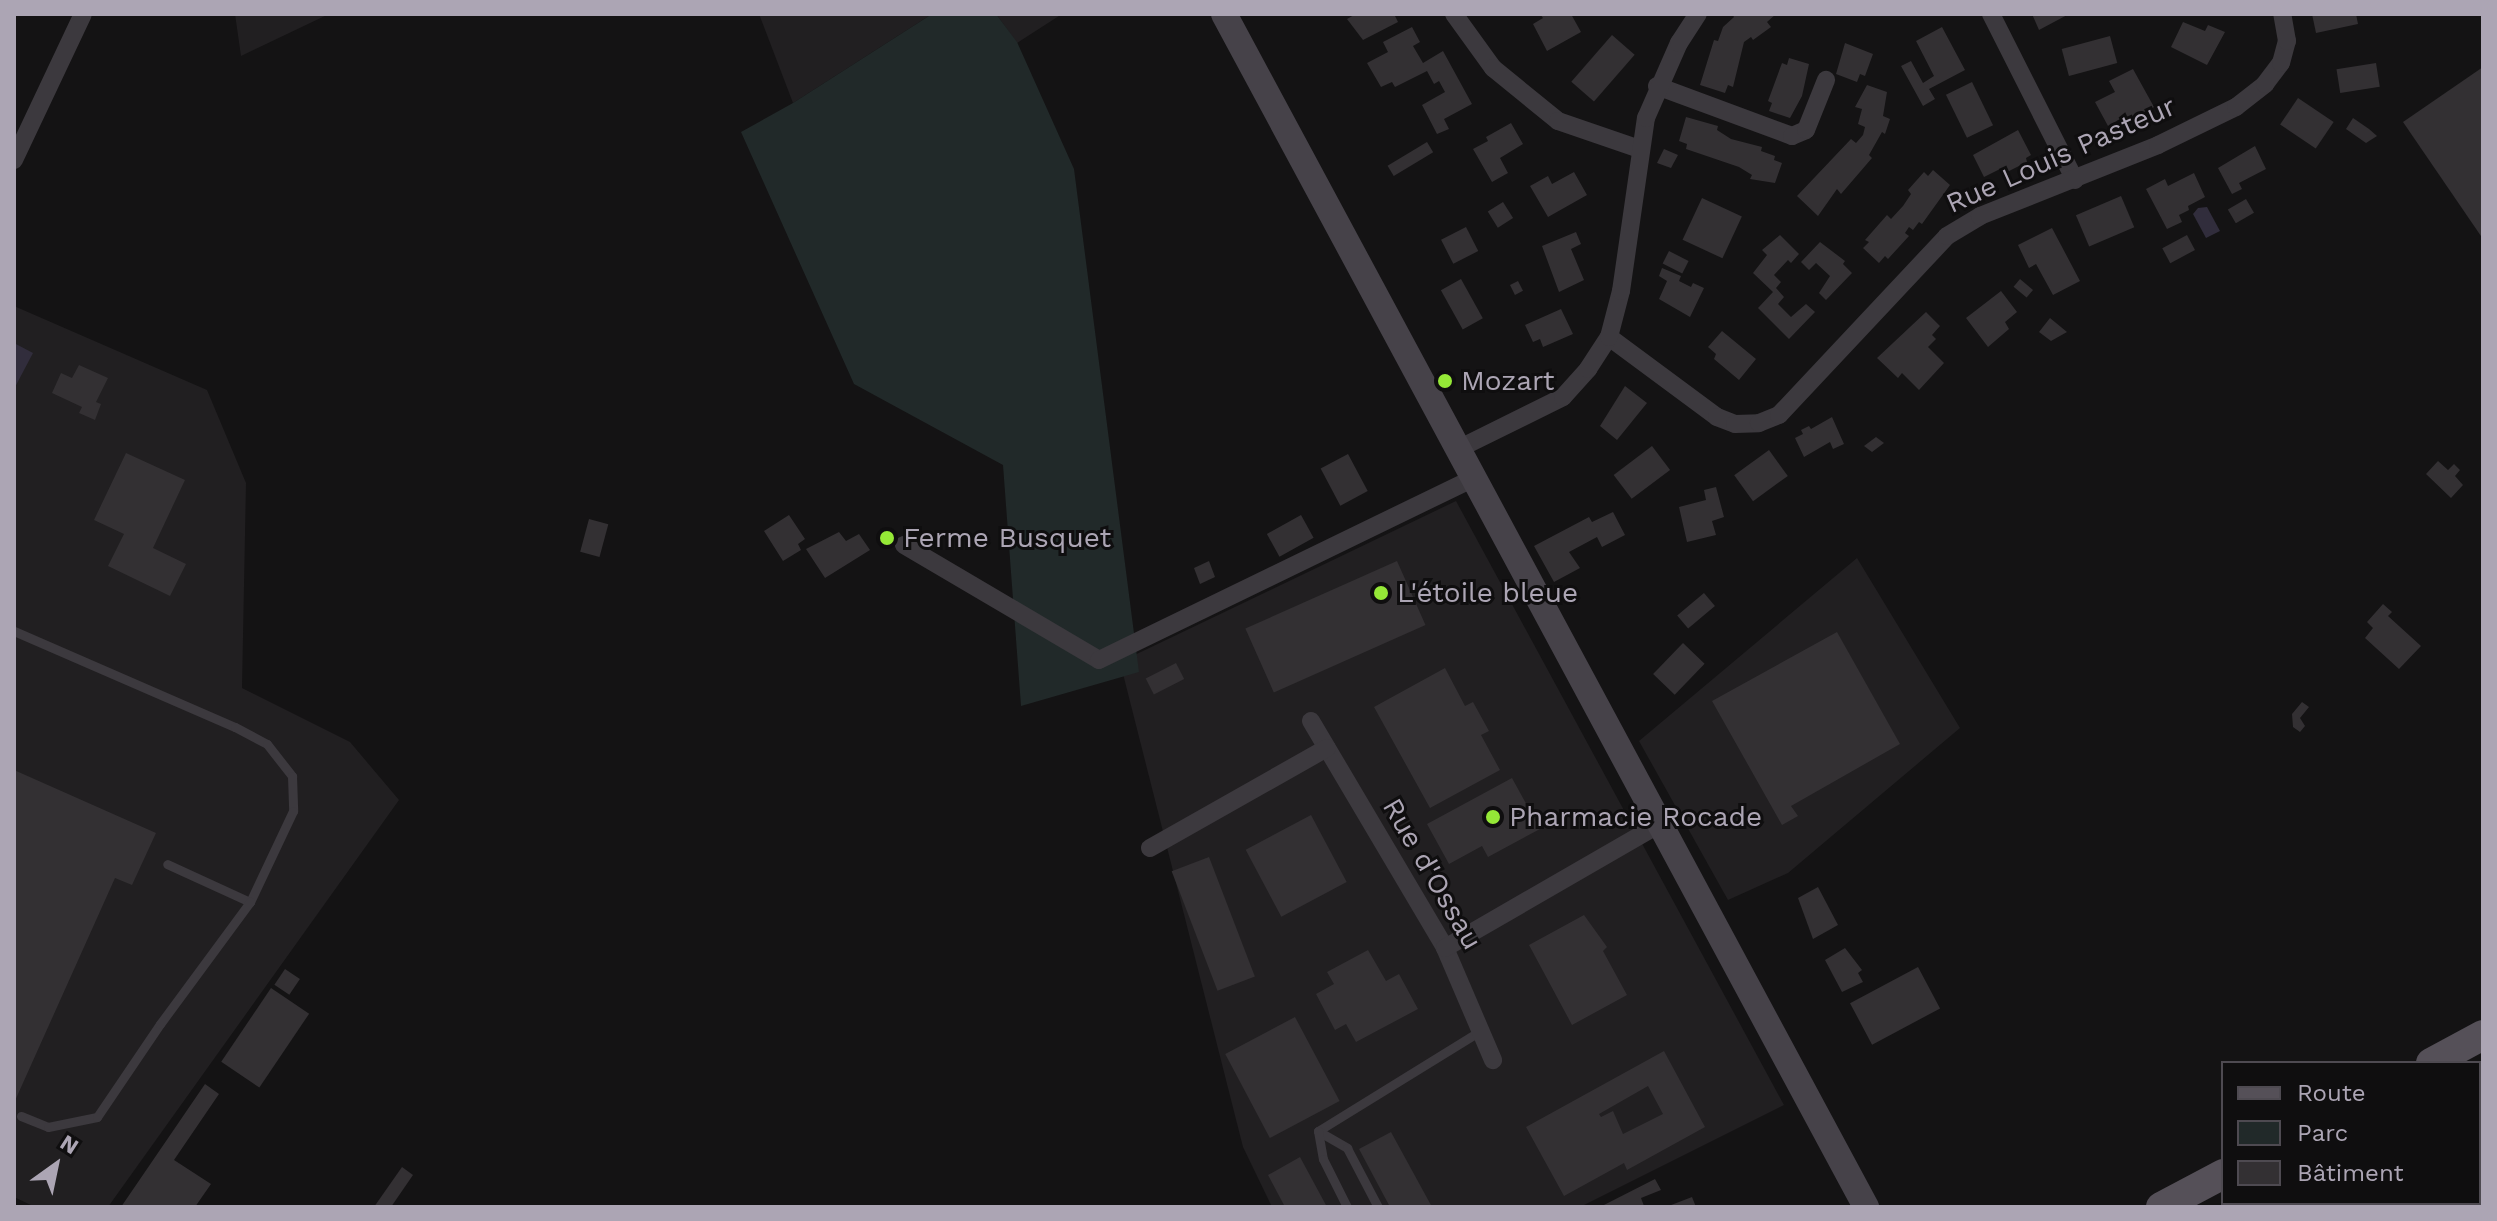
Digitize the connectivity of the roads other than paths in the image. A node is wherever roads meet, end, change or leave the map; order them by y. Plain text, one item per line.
1 (83, 14) edge
2 (1224, 14) edge
3 (1454, 14) edge
4 (1698, 14) edge
5 (1991, 14) edge
6 (2282, 14) edge
7 (1826, 80) dead end
8 (1657, 86) junction
9 (1640, 149) junction
10 (14, 160) edge
11 (2075, 180) junction
12 (1609, 337) junction
13 (1458, 449) junction
14 (1473, 478) junction
15 (904, 545) dead end
16 (14, 631) edge
17 (1311, 721) dead end
18 (1327, 748) junction
19 (1660, 824) junction
20 (1150, 848) dead end
21 (167, 864) dead end
22 (250, 902) junction
23 (1445, 948) junction
24 (1483, 1029) junction
25 (2483, 1035) edge
26 (1493, 1060) dead end
27 (2435, 1061) edge
28 (21, 1116) dead end
29 (1318, 1131) junction
30 (2221, 1175) edge
31 (1347, 1207) edge
32 (1378, 1207) edge
33 (1866, 1207) edge
34 (2161, 1207) edge

1 - 10 street
2 - 13 main road
3 - 9 street
4 - 8 street
5 - 11 street
6 - 11 street, Rue Louis Pasteur
7 - 8 street
8 - 9 street
9 - 12 street
11 - 12 street, Rue Louis Pasteur
12 - 13 street
13 - 14 main road
14 - 15 street
14 - 19 main road
16 - 22 lane
17 - 18 street, Rue d'Ossau
18 - 20 street
18 - 23 street, Rue d'Ossau
19 - 23 street
19 - 33 main road
21 - 22 lane
22 - 28 lane
23 - 24 street, Rue d'Ossau
24 - 26 street, Rue d'Ossau
24 - 29 lane
25 - 27 main road
29 - 31 lane
29 - 32 lane
30 - 34 main road

